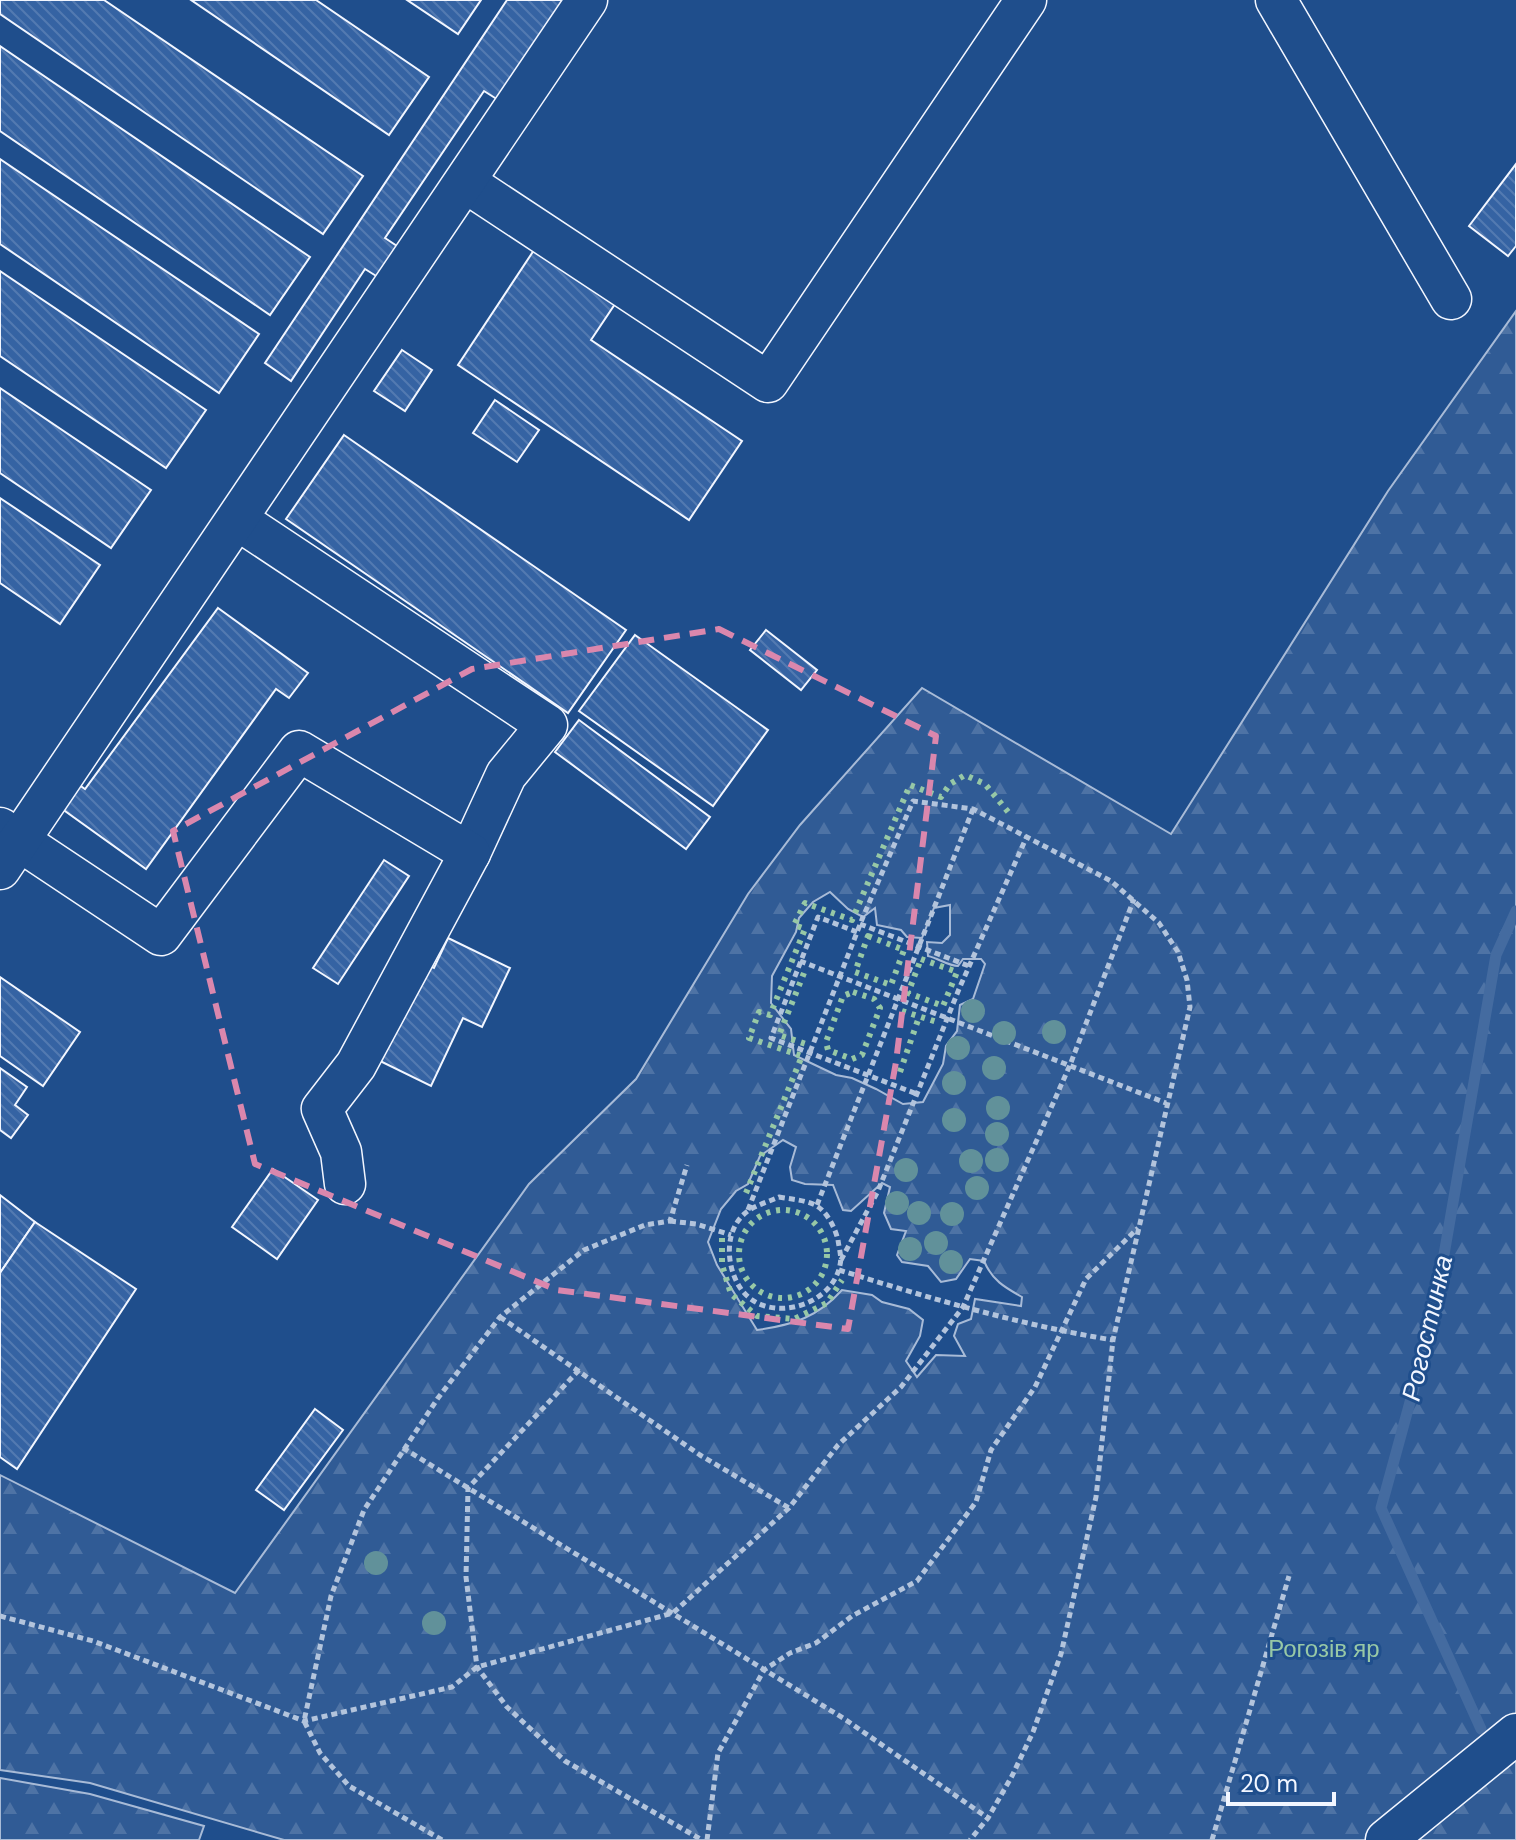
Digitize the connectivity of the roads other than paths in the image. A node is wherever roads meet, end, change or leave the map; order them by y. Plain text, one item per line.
1 (587, 0) edge
2 (1026, 0) edge
3 (1276, 0) edge
4 (465, 182) junction
5 (1451, 299) dead end
6 (238, 520) junction
7 (6, 846) edge
8 (470, 853) junction
9 (345, 1184) dead end
10 (1516, 1734) edge
11 (1386, 1840) edge

1 - 4 lane
2 - 4 lane
3 - 5 lane
4 - 6 lane
6 - 7 lane
6 - 8 lane
7 - 8 lane
8 - 9 lane
10 - 11 lane

